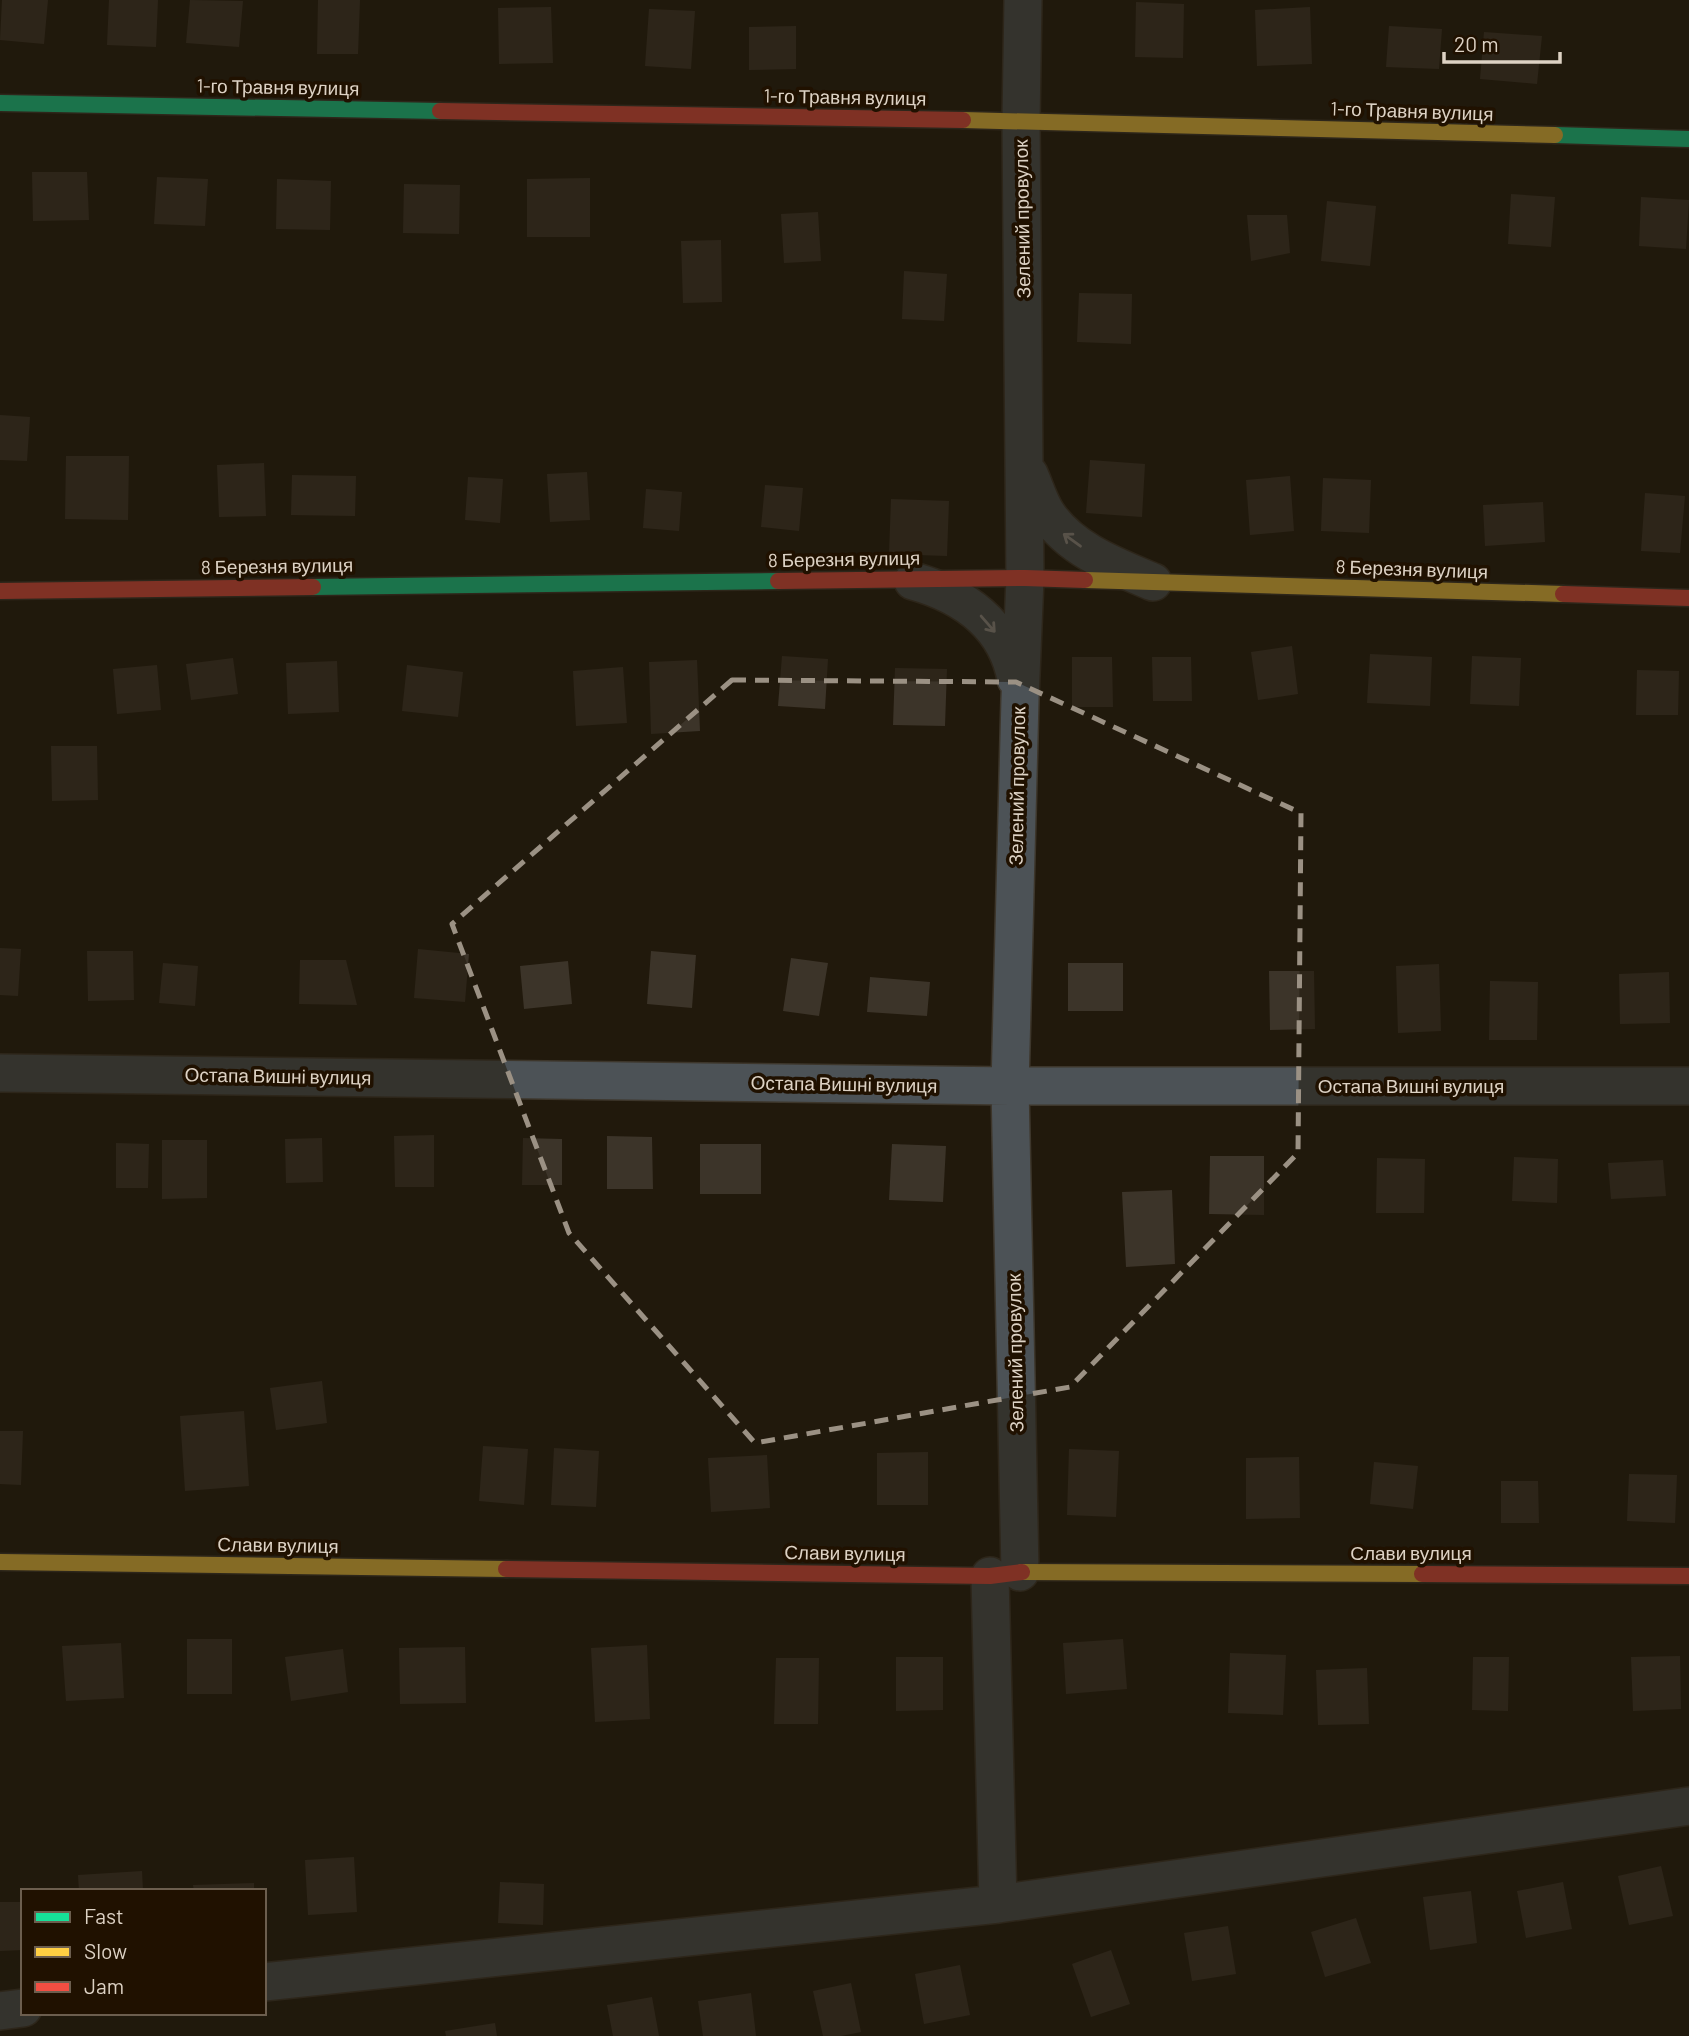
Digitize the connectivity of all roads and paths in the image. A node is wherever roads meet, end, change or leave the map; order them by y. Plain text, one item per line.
1 (1023, 0) edge
2 (0, 103) edge
3 (1021, 121) junction
4 (1689, 139) edge
5 (1024, 462) junction
6 (1025, 578) junction
7 (908, 579) junction
8 (1154, 583) junction
9 (0, 591) edge
10 (1689, 598) edge
11 (1020, 699) junction
12 (0, 1073) edge
13 (1010, 1086) junction
14 (1689, 1086) edge
15 (0, 1562) edge
16 (1005, 1574) junction
17 (1689, 1576) edge
18 (1689, 1805) edge
19 (998, 1904) junction
20 (266, 1982) edge
21 (21, 2008) edge
22 (0, 2011) edge

1 - 3 street, Зелений провулок
2 - 3 street, 1-го Травня вулиця
3 - 4 street, 1-го Травня вулиця
3 - 5 street, Зелений провулок
5 - 6 street, Зелений провулок
8 -> 5 street
6 - 7 street, 8 Березня вулиця
6 - 8 street, 8 Березня вулиця
6 - 11 street, Зелений провулок
7 - 9 street, 8 Березня вулиця
7 -> 11 street
8 - 10 street, 8 Березня вулиця
11 - 13 street, Зелений провулок
12 - 13 street, Остапа Вишні вулиця
13 - 14 street, Остапа Вишні вулиця
13 - 16 street, Зелений провулок
15 - 16 street, Слави вулиця
16 - 17 street, Слави вулиця
16 - 19 street, Зелений провулок
18 - 19 street
19 - 20 street
21 - 22 street

